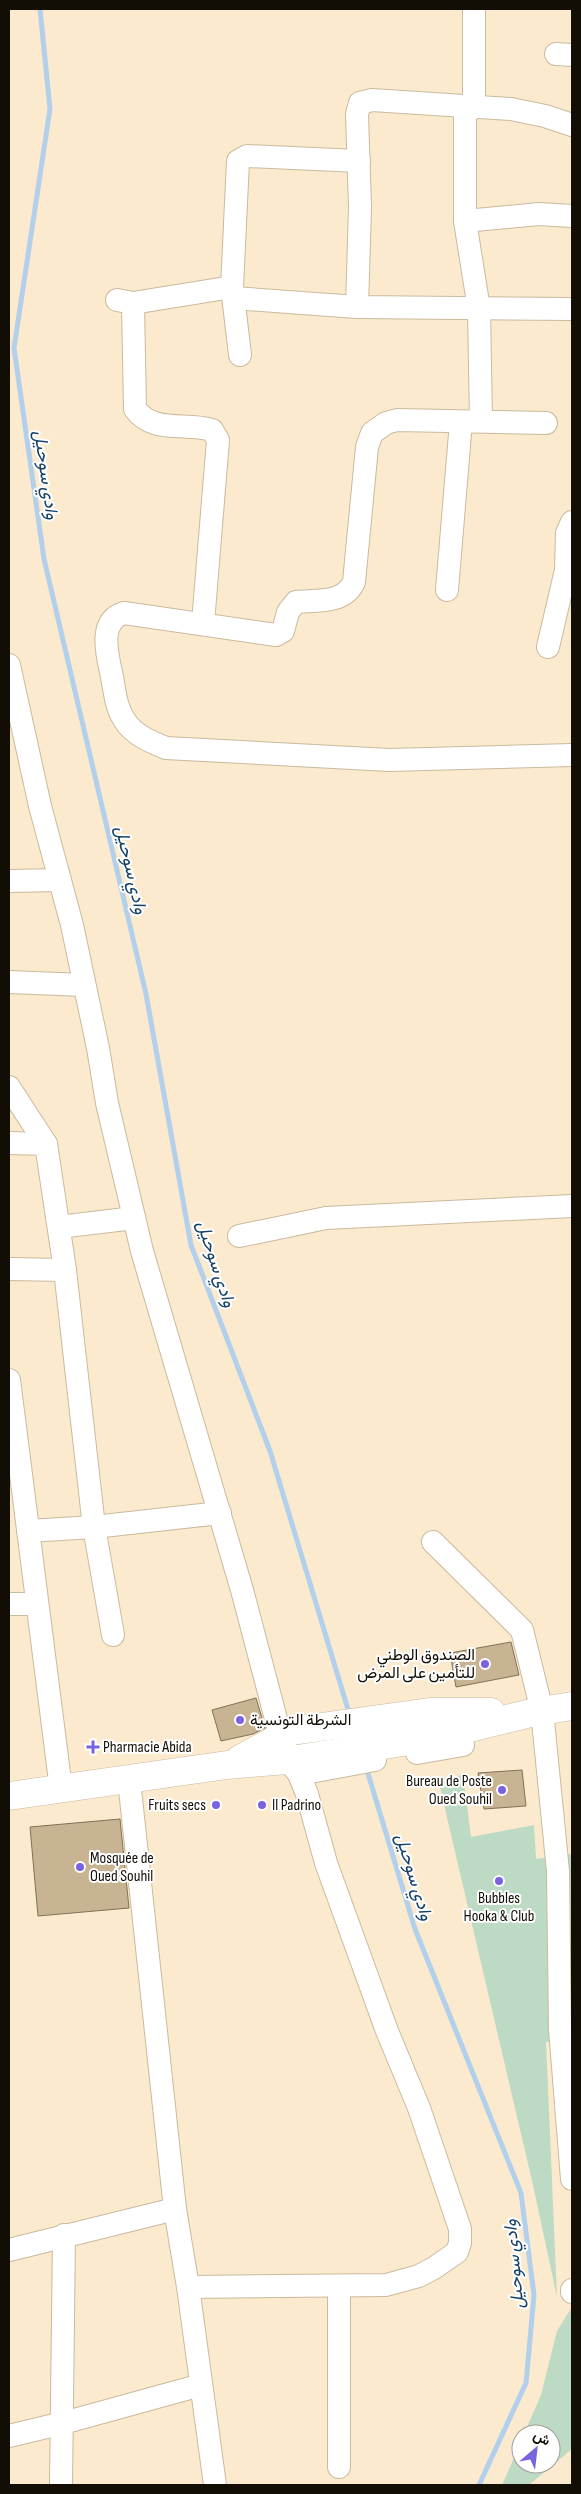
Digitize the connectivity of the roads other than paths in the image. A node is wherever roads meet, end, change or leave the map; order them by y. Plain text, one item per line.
1 (474, 9) edge
2 (469, 108) junction
3 (572, 125) edge
4 (359, 161) junction
5 (572, 216) edge
6 (465, 222) junction
7 (233, 293) junction
8 (357, 307) junction
9 (479, 309) junction
10 (572, 309) edge
11 (240, 355) dead end
12 (471, 421) junction
13 (546, 423) dead end
14 (572, 522) edge
15 (447, 590) dead end
16 (203, 623) junction
17 (548, 647) dead end
18 (9, 665) edge
19 (572, 755) edge
20 (60, 880) junction
21 (9, 881) edge
22 (9, 982) edge
23 (84, 984) junction
24 (9, 1087) edge
25 (9, 1143) edge
26 (46, 1144) junction
27 (572, 1206) edge
28 (134, 1218) junction
29 (59, 1227) junction
30 (239, 1236) dead end
31 (9, 1269) edge
32 (65, 1270) junction
33 (9, 1380) edge
34 (16, 1488) edge
35 (220, 1513) junction
36 (94, 1527) junction
37 (28, 1531) junction
38 (433, 1542) dead end
39 (9, 1604) edge
40 (37, 1604) junction
41 (113, 1635) dead end
42 (572, 1706) edge
43 (538, 1711) junction
44 (463, 1745) dead end
45 (295, 1755) junction
46 (130, 1780) junction
47 (61, 1789) junction
48 (9, 1796) edge
49 (565, 1874) edge
50 (566, 2028) edge
51 (572, 2179) edge
52 (175, 2209) junction
53 (64, 2235) junction
54 (9, 2250) edge
55 (338, 2286) junction
56 (188, 2287) junction
57 (202, 2386) junction
58 (63, 2424) junction
59 (9, 2436) edge
60 (339, 2467) dead end
61 (61, 2485) edge
62 (214, 2485) edge

1 - 2 street
2 - 3 street
2 - 4 street
2 - 6 street
4 - 7 street
4 - 8 street
5 - 6 street
6 - 9 street
7 - 8 street
7 - 11 street
7 - 16 street
8 - 9 street
9 - 10 street
9 - 12 street
12 - 13 street
12 - 15 street
12 - 16 street
14 - 17 street
16 - 19 street
18 - 20 street
20 - 21 street
20 - 23 street
22 - 23 street
23 - 28 street
24 - 26 street
25 - 26 street
26 - 29 street
27 - 30 street
28 - 29 street
28 - 35 street
29 - 32 street
31 - 32 street
32 - 36 street
33 - 34 street
34 - 37 street
35 - 36 street
35 - 45 street
36 - 37 street
36 - 41 street
37 - 40 street
38 - 43 street
39 - 40 street
40 - 47 street
42 - 43 main road
43 - 45 main road
43 - 49 street
44 - 45 street
45 - 46 main road
45 - 55 street
46 - 47 main road
46 - 52 street
47 - 48 main road
49 - 50 street
50 - 51 street
52 - 53 street
52 - 56 street
53 - 54 street
53 - 58 street
55 - 56 street
55 - 60 street
56 - 57 street
57 - 58 street
57 - 62 street
58 - 59 street
58 - 61 street

